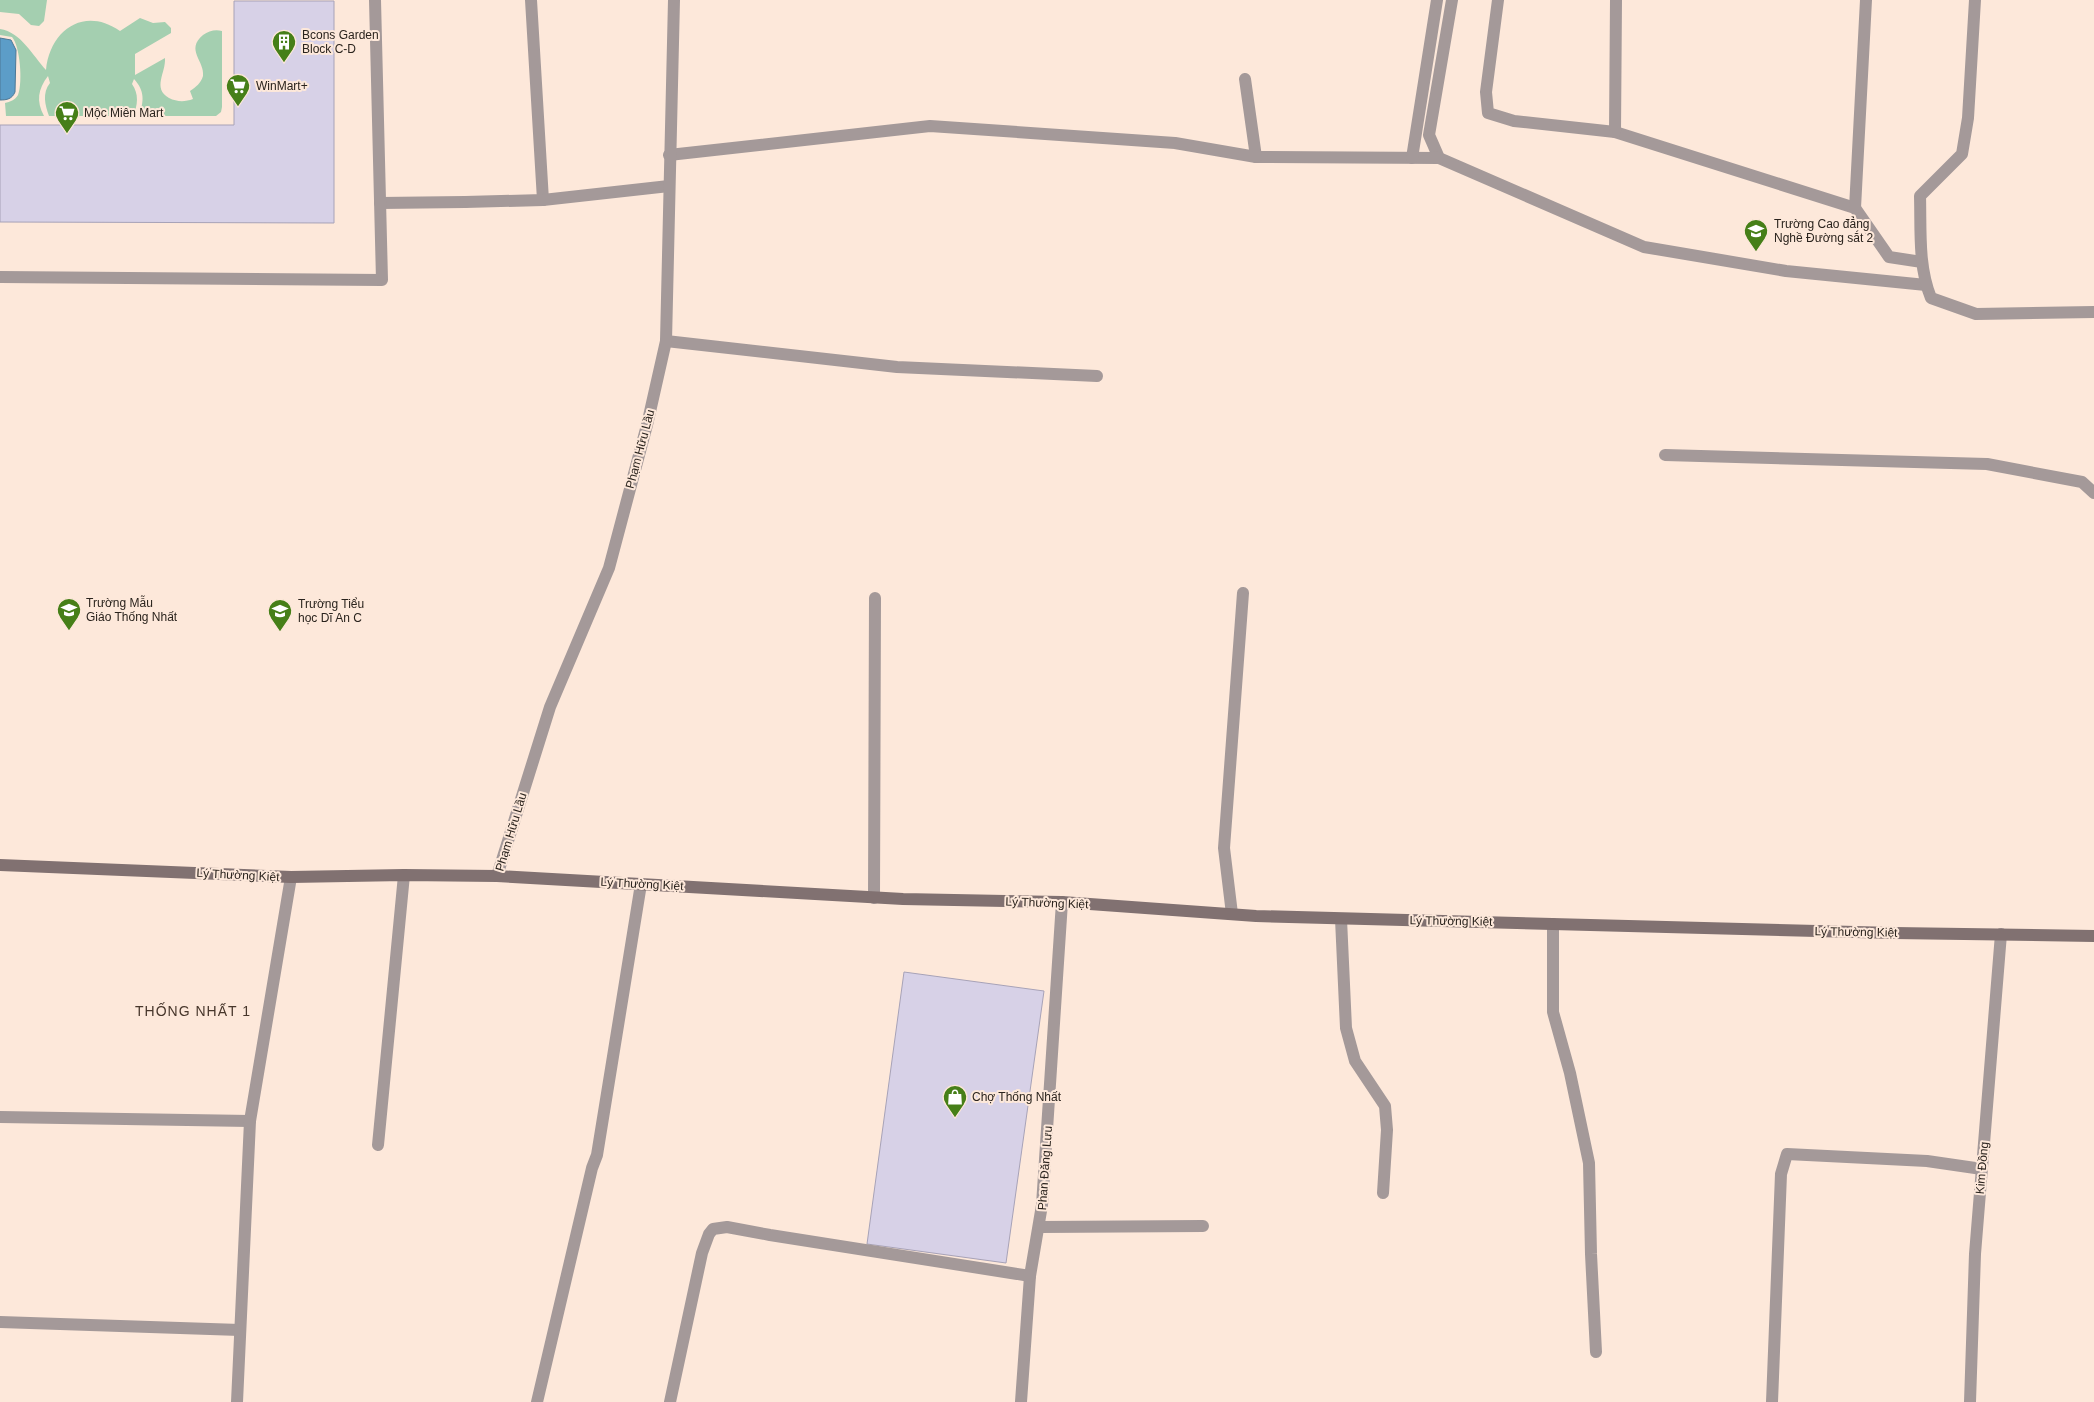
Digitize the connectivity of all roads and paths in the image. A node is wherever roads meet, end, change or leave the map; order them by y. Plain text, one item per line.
1 (376, 0) edge
2 (531, 0) edge
3 (674, 0) edge
4 (1437, 0) edge
5 (1452, 0) edge
6 (1498, 0) edge
7 (1616, 0) edge
8 (1866, 0) edge
9 (1975, 0) edge
10 (1245, 79) dead end
11 (1615, 132) junction
12 (669, 155) junction
13 (1256, 157) junction
14 (1412, 158) junction
15 (1439, 158) junction
16 (669, 186) junction
17 (543, 200) junction
18 (380, 203) junction
19 (1855, 208) junction
20 (1922, 262) junction
21 (0, 278) edge
22 (1926, 285) junction
23 (2094, 312) edge
24 (666, 341) junction
25 (1097, 376) dead end
26 (1665, 455) dead end
27 (2094, 493) edge
28 (1243, 593) dead end
29 (875, 598) dead end
30 (0, 865) edge
31 (404, 875) junction
32 (497, 876) junction
33 (291, 877) junction
34 (641, 884) junction
35 (874, 898) junction
36 (1062, 902) junction
37 (1232, 914) junction
38 (1341, 919) junction
39 (1553, 924) junction
40 (2001, 934) junction
41 (2094, 936) edge
42 (0, 1117) edge
43 (250, 1121) junction
44 (378, 1145) dead end
45 (1982, 1169) junction
46 (1383, 1193) dead end
47 (1203, 1226) dead end
48 (1040, 1227) junction
49 (1030, 1276) junction
50 (0, 1322) edge
51 (240, 1330) junction
52 (1596, 1352) dead end
53 (236, 1402) edge
54 (537, 1402) edge
55 (670, 1402) edge
56 (1021, 1402) edge
57 (1772, 1402) edge
58 (1970, 1402) edge

1 - 18 street
2 - 17 street
3 - 12 street, Phạm Hữu Lầu
4 - 14 street
5 - 15 street
6 - 11 street
7 - 11 street
8 - 19 street
9 - 20 street
10 - 13 street
11 - 19 street
12 - 13 street
12 - 16 street, Phạm Hữu Lầu
13 - 14 street
14 - 15 street
15 - 22 street
16 - 17 street
16 - 24 street, Phạm Hữu Lầu
17 - 18 street
18 - 21 street
19 - 20 street
20 - 22 street
22 - 23 street
24 - 25 street
24 - 32 street, Phạm Hữu Lầu
26 - 27 street
28 - 37 street
29 - 35 street
30 - 33 main road, Lý Thường Kiệt
31 - 32 main road, Lý Thường Kiệt
31 - 33 main road, Lý Thường Kiệt
31 - 44 street
32 - 34 main road, Lý Thường Kiệt
33 - 43 street
34 - 35 main road, Lý Thường Kiệt
34 - 54 street
35 - 36 main road, Lý Thường Kiệt
36 - 37 main road, Lý Thường Kiệt
36 - 48 street, Phan Đăng Lưu
37 - 38 main road, Lý Thường Kiệt
38 - 39 main road, Lý Thường Kiệt
38 - 46 street
39 - 40 main road, Lý Thường Kiệt
39 - 52 street
40 - 41 main road, Lý Thường Kiệt
40 - 45 street, Kim Đồng
42 - 43 street
43 - 51 street
45 - 57 street
45 - 58 street, Kim Đồng
47 - 48 street
48 - 49 street, Phan Đăng Lưu
49 - 55 street
49 - 56 street, Phan Đăng Lưu
50 - 51 street
51 - 53 street

